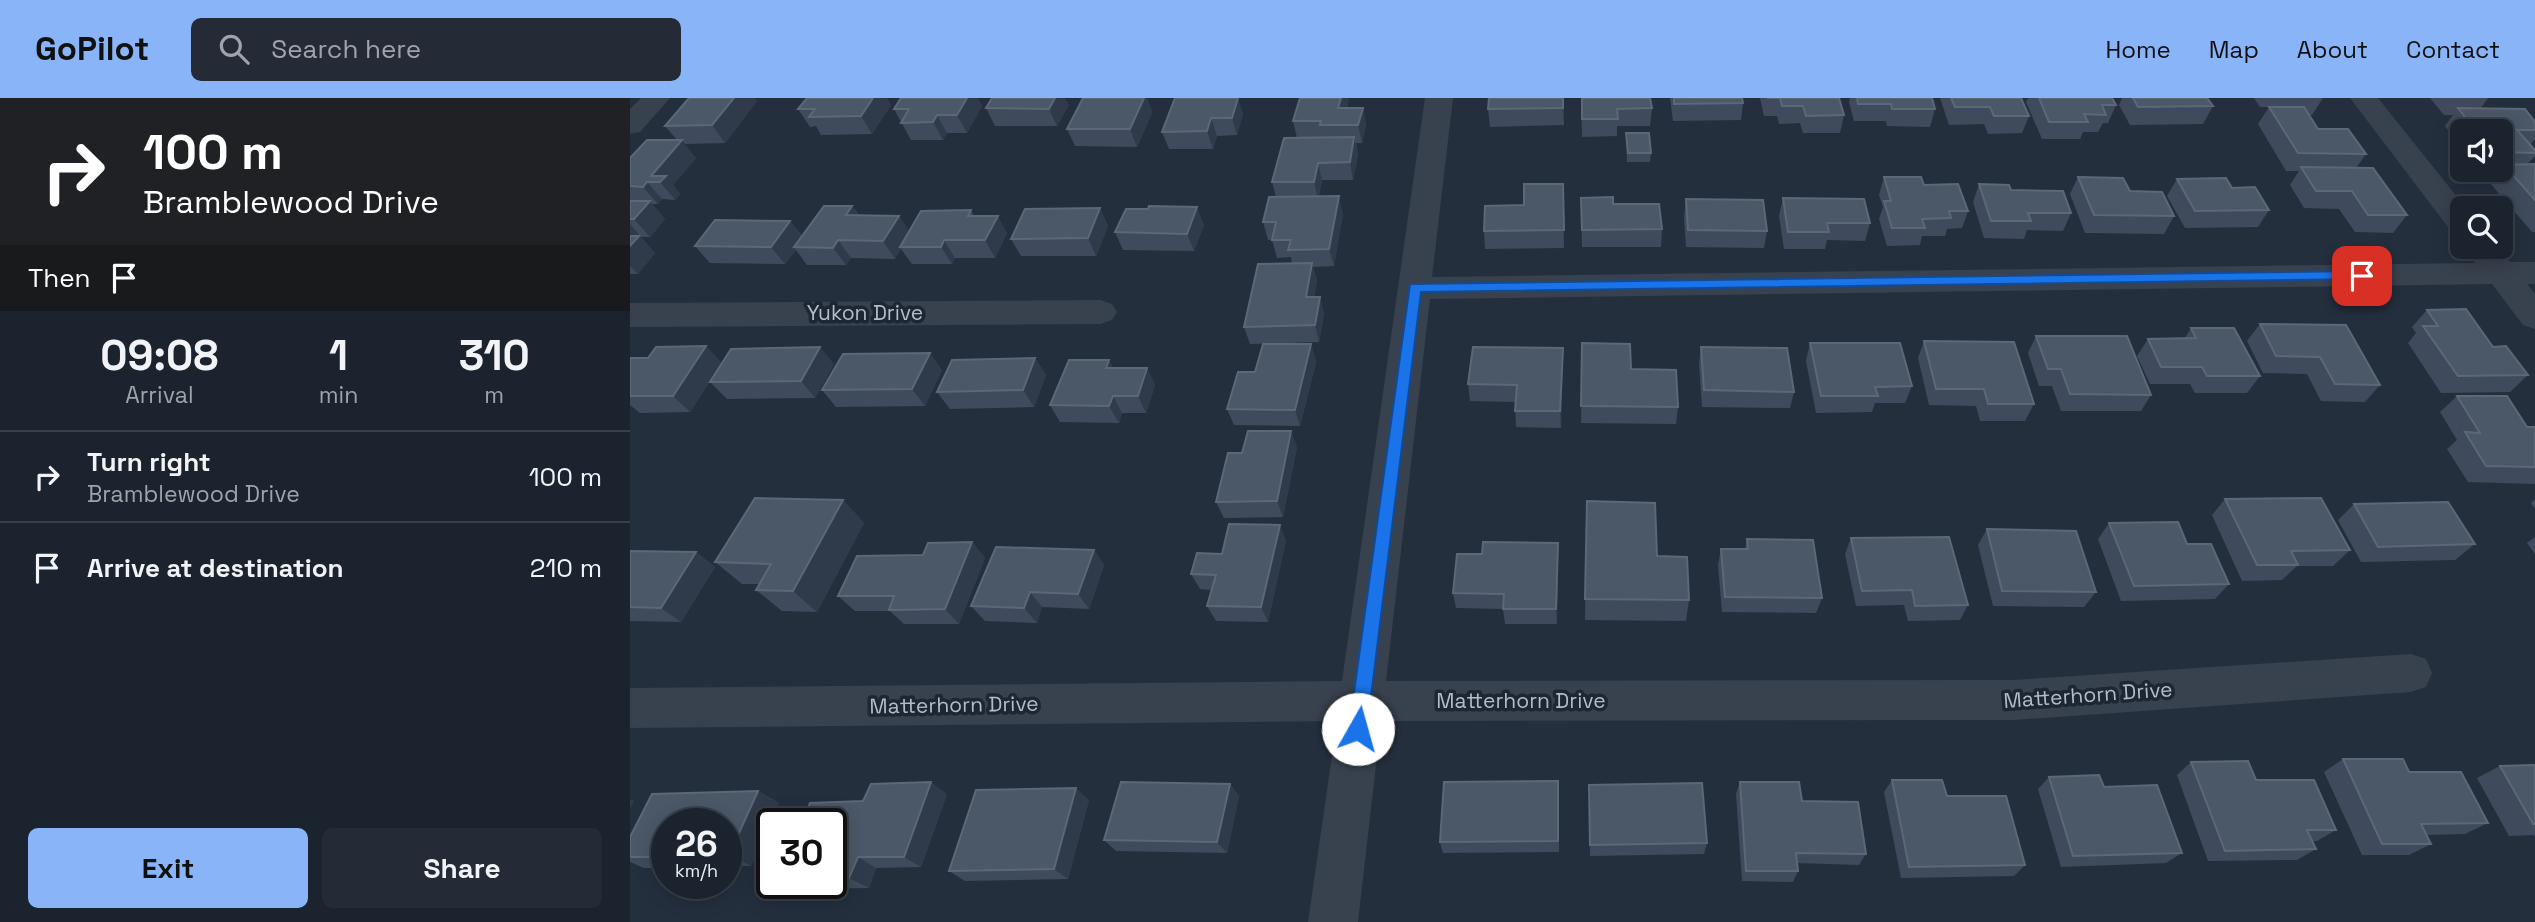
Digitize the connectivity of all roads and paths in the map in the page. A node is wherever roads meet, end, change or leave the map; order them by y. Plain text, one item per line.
1 (656, 98) edge
2 (1439, 98) edge
3 (2364, 98) edge
4 (630, 126) edge
5 (2450, 209) edge
6 (2490, 259) edge
7 (2535, 273) edge
8 (2502, 274) junction
9 (1415, 288) junction
10 (1100, 312) dead end
11 (630, 315) edge
12 (2535, 317) edge
13 (2411, 673) dead end
14 (1361, 701) junction
15 (630, 708) edge
16 (1333, 922) edge

1 - 4 street
2 - 9 street
3 - 5 street
6 - 8 street
7 - 8 street
8 - 9 street
8 - 12 street
9 - 14 street
10 - 11 street, Yukon Drive
13 - 14 street, Matterhorn Drive
14 - 15 street, Matterhorn Drive
14 - 16 street

